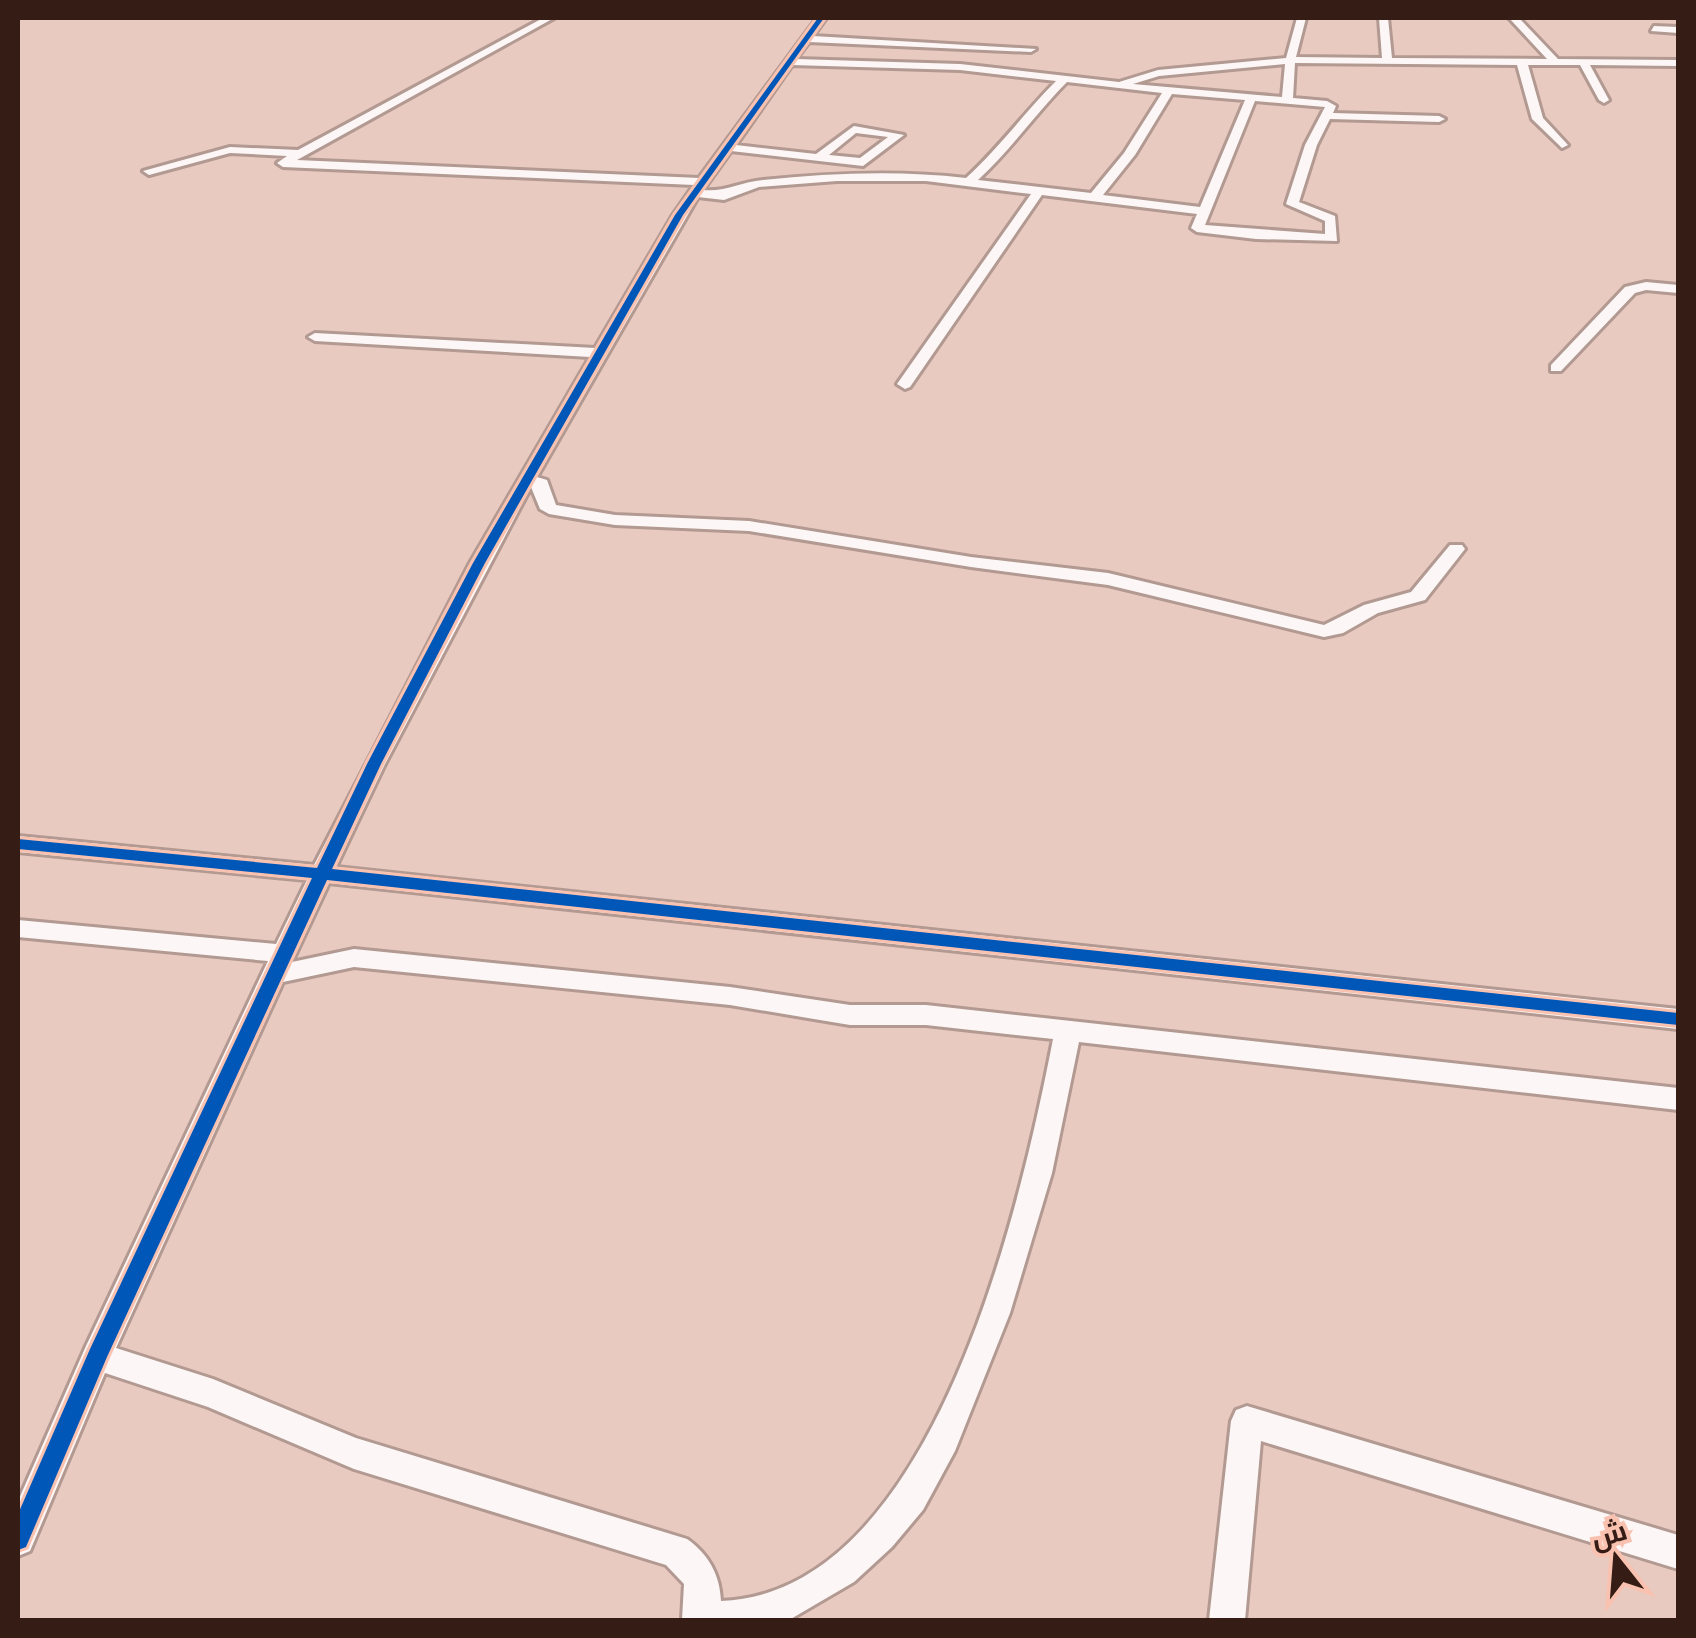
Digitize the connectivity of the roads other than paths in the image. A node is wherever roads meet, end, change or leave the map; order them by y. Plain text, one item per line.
1 (549, 18) edge
2 (821, 18) edge
3 (1301, 18) edge
4 (1384, 18) edge
5 (1514, 18) edge
6 (1654, 29) dead end
7 (1678, 30) edge
8 (805, 39) junction
9 (1031, 49) dead end
10 (1292, 60) junction
11 (1521, 60) junction
12 (1554, 60) junction
13 (1583, 61) junction
14 (788, 62) junction
15 (1387, 62) junction
16 (1678, 63) edge
17 (1064, 79) junction
18 (1120, 86) junction
19 (1168, 92) junction
20 (1251, 97) junction
21 (1288, 100) junction
22 (1604, 100) dead end
23 (1327, 116) junction
24 (1439, 119) dead end
25 (1562, 145) dead end
26 (726, 146) junction
27 (296, 153) junction
28 (819, 157) junction
29 (149, 172) dead end
30 (970, 181) junction
31 (698, 188) junction
32 (1039, 190) junction
33 (1094, 198) junction
34 (1204, 211) junction
35 (1678, 289) edge
36 (315, 337) dead end
37 (600, 353) junction
38 (1556, 368) dead end
39 (905, 384) dead end
40 (527, 480) junction
41 (1456, 549) dead end
42 (18, 844) edge
43 (323, 872) junction
44 (18, 928) edge
45 (279, 964) junction
46 (1678, 1018) edge
47 (1068, 1031) junction
48 (1678, 1099) edge
49 (97, 1356) junction
50 (18, 1539) edge
51 (1678, 1552) edge
52 (701, 1620) edge
53 (1227, 1620) edge

1 - 27 street
2 - 8 street
3 - 10 street
4 - 15 street
5 - 12 street
6 - 7 street
8 - 9 street
8 - 14 street
10 - 15 street
10 - 18 street
10 - 21 street
11 - 12 street
11 - 15 street
11 - 25 street
12 - 13 street
13 - 16 street
13 - 22 street
14 - 17 street
14 - 26 street
17 - 18 street
17 - 30 street
18 - 19 street
19 - 20 street
19 - 33 street
20 - 21 street
20 - 34 street
21 - 23 street
23 - 24 street
23 - 34 street
26 - 28 street
26 - 31 street
27 - 29 street
27 - 31 street
28 - 28 street
30 - 31 street
30 - 32 street
31 - 37 street
32 - 33 street
32 - 39 street
33 - 34 street
35 - 38 street
36 - 37 street
37 - 40 street
40 - 41 street
40 - 43 street
42 - 43 street
43 - 45 street
43 - 46 street
44 - 45 street
45 - 47 street
45 - 49 street
47 - 48 street
47 - 52 street
49 - 50 street
49 - 52 street
51 - 53 street

